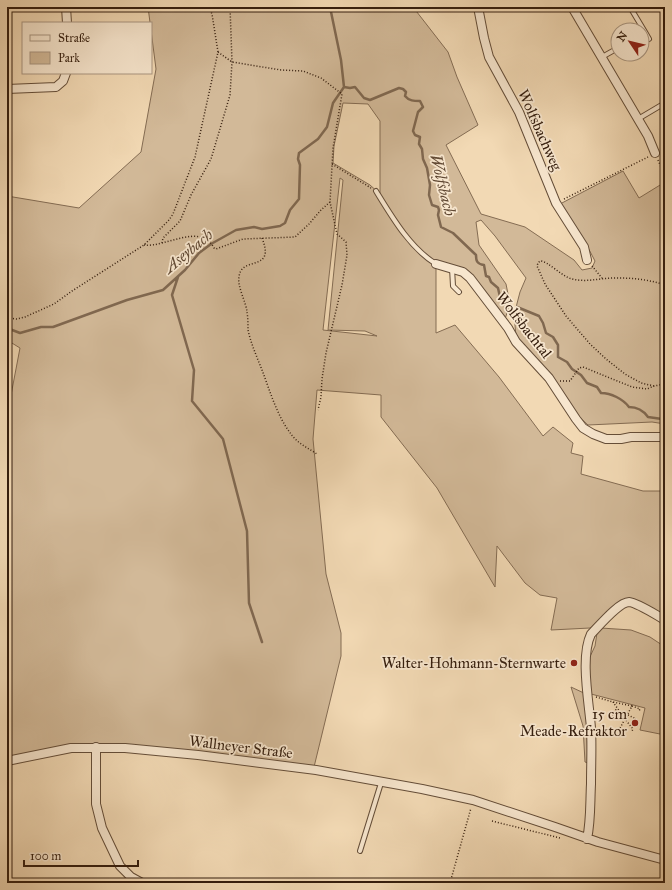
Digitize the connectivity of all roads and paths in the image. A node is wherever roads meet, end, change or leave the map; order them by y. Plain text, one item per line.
1 (66, 7) edge
2 (209, 7) edge
3 (230, 7) edge
4 (478, 7) edge
5 (572, 7) edge
6 (630, 7) edge
7 (67, 22) edge
8 (638, 22) edge
9 (218, 52) junction
10 (610, 52) edge
11 (602, 57) junction
12 (232, 62) junction
13 (66, 74) edge
14 (7, 89) edge
15 (665, 103) edge
16 (638, 119) junction
17 (655, 153) junction
18 (331, 163) junction
19 (665, 170) edge
20 (376, 191) joint
21 (330, 202) junction
22 (556, 203) junction
23 (262, 238) junction
24 (162, 243) junction
25 (144, 245) junction
26 (587, 260) joint
27 (436, 264) joint
28 (452, 268) junction
29 (602, 278) junction
30 (665, 284) edge
31 (459, 292) dead end
32 (7, 318) edge
33 (549, 378) junction
34 (665, 384) edge
35 (654, 386) junction
36 (318, 410) dead end
37 (665, 437) edge
38 (317, 454) dead end
39 (665, 620) edge
40 (588, 695) junction
41 (613, 702) junction
42 (632, 706) junction
43 (617, 708) junction
44 (639, 711) dead end
45 (628, 714) junction
46 (611, 718) dead end
47 (625, 719) junction
48 (635, 720) dead end
49 (620, 728) dead end
50 (632, 731) dead end
51 (96, 747) junction
52 (7, 761) edge
53 (381, 783) junction
54 (473, 800) junction
55 (492, 821) dead end
56 (571, 833) junction
57 (587, 839) junction
58 (360, 851) dead end
59 (665, 860) edge
60 (142, 883) edge
61 (450, 883) edge

1 - 7 street
2 - 9 path
3 - 12 path
4 - 22 street, Wolfsbachweg
5 - 11 street
6 - 8 lane
9 - 12 path
9 - 25 path
10 - 11 lane
11 - 16 street
12 - 18 path
12 - 24 path
13 - 14 street
15 - 16 lane
16 - 17 street
17 - 19 path
17 - 22 path
18 - 20 path
18 - 21 path
20 - 27 lane, Wolfsbachtal
21 - 23 path
21 - 36 path
22 - 26 street, Wolfsbachweg
23 - 24 path
23 - 38 path
24 - 25 path
25 - 32 path
26 - 29 path
27 - 28 street, Wolfsbachtal
28 - 31 lane
28 - 33 street, Wolfsbachtal
29 - 30 path
29 - 35 path
33 - 35 path
33 - 37 street, Wolfsbachtal
34 - 35 path
39 - 40 street
40 - 41 path
40 - 57 street
41 - 42 path
41 - 43 path
42 - 44 path
42 - 45 path
43 - 46 path
43 - 47 path
45 - 47 path
45 - 48 path
47 - 49 path
47 - 50 path
51 - 52 street, Wallneyer Straße
51 - 53 street, Wallneyer Straße
51 - 60 street
53 - 54 street, Wallneyer Straße
53 - 58 lane
54 - 56 street, Wallneyer Straße
54 - 61 path
55 - 56 path
56 - 57 street, Wallneyer Straße
57 - 59 street, Wallneyer Straße

